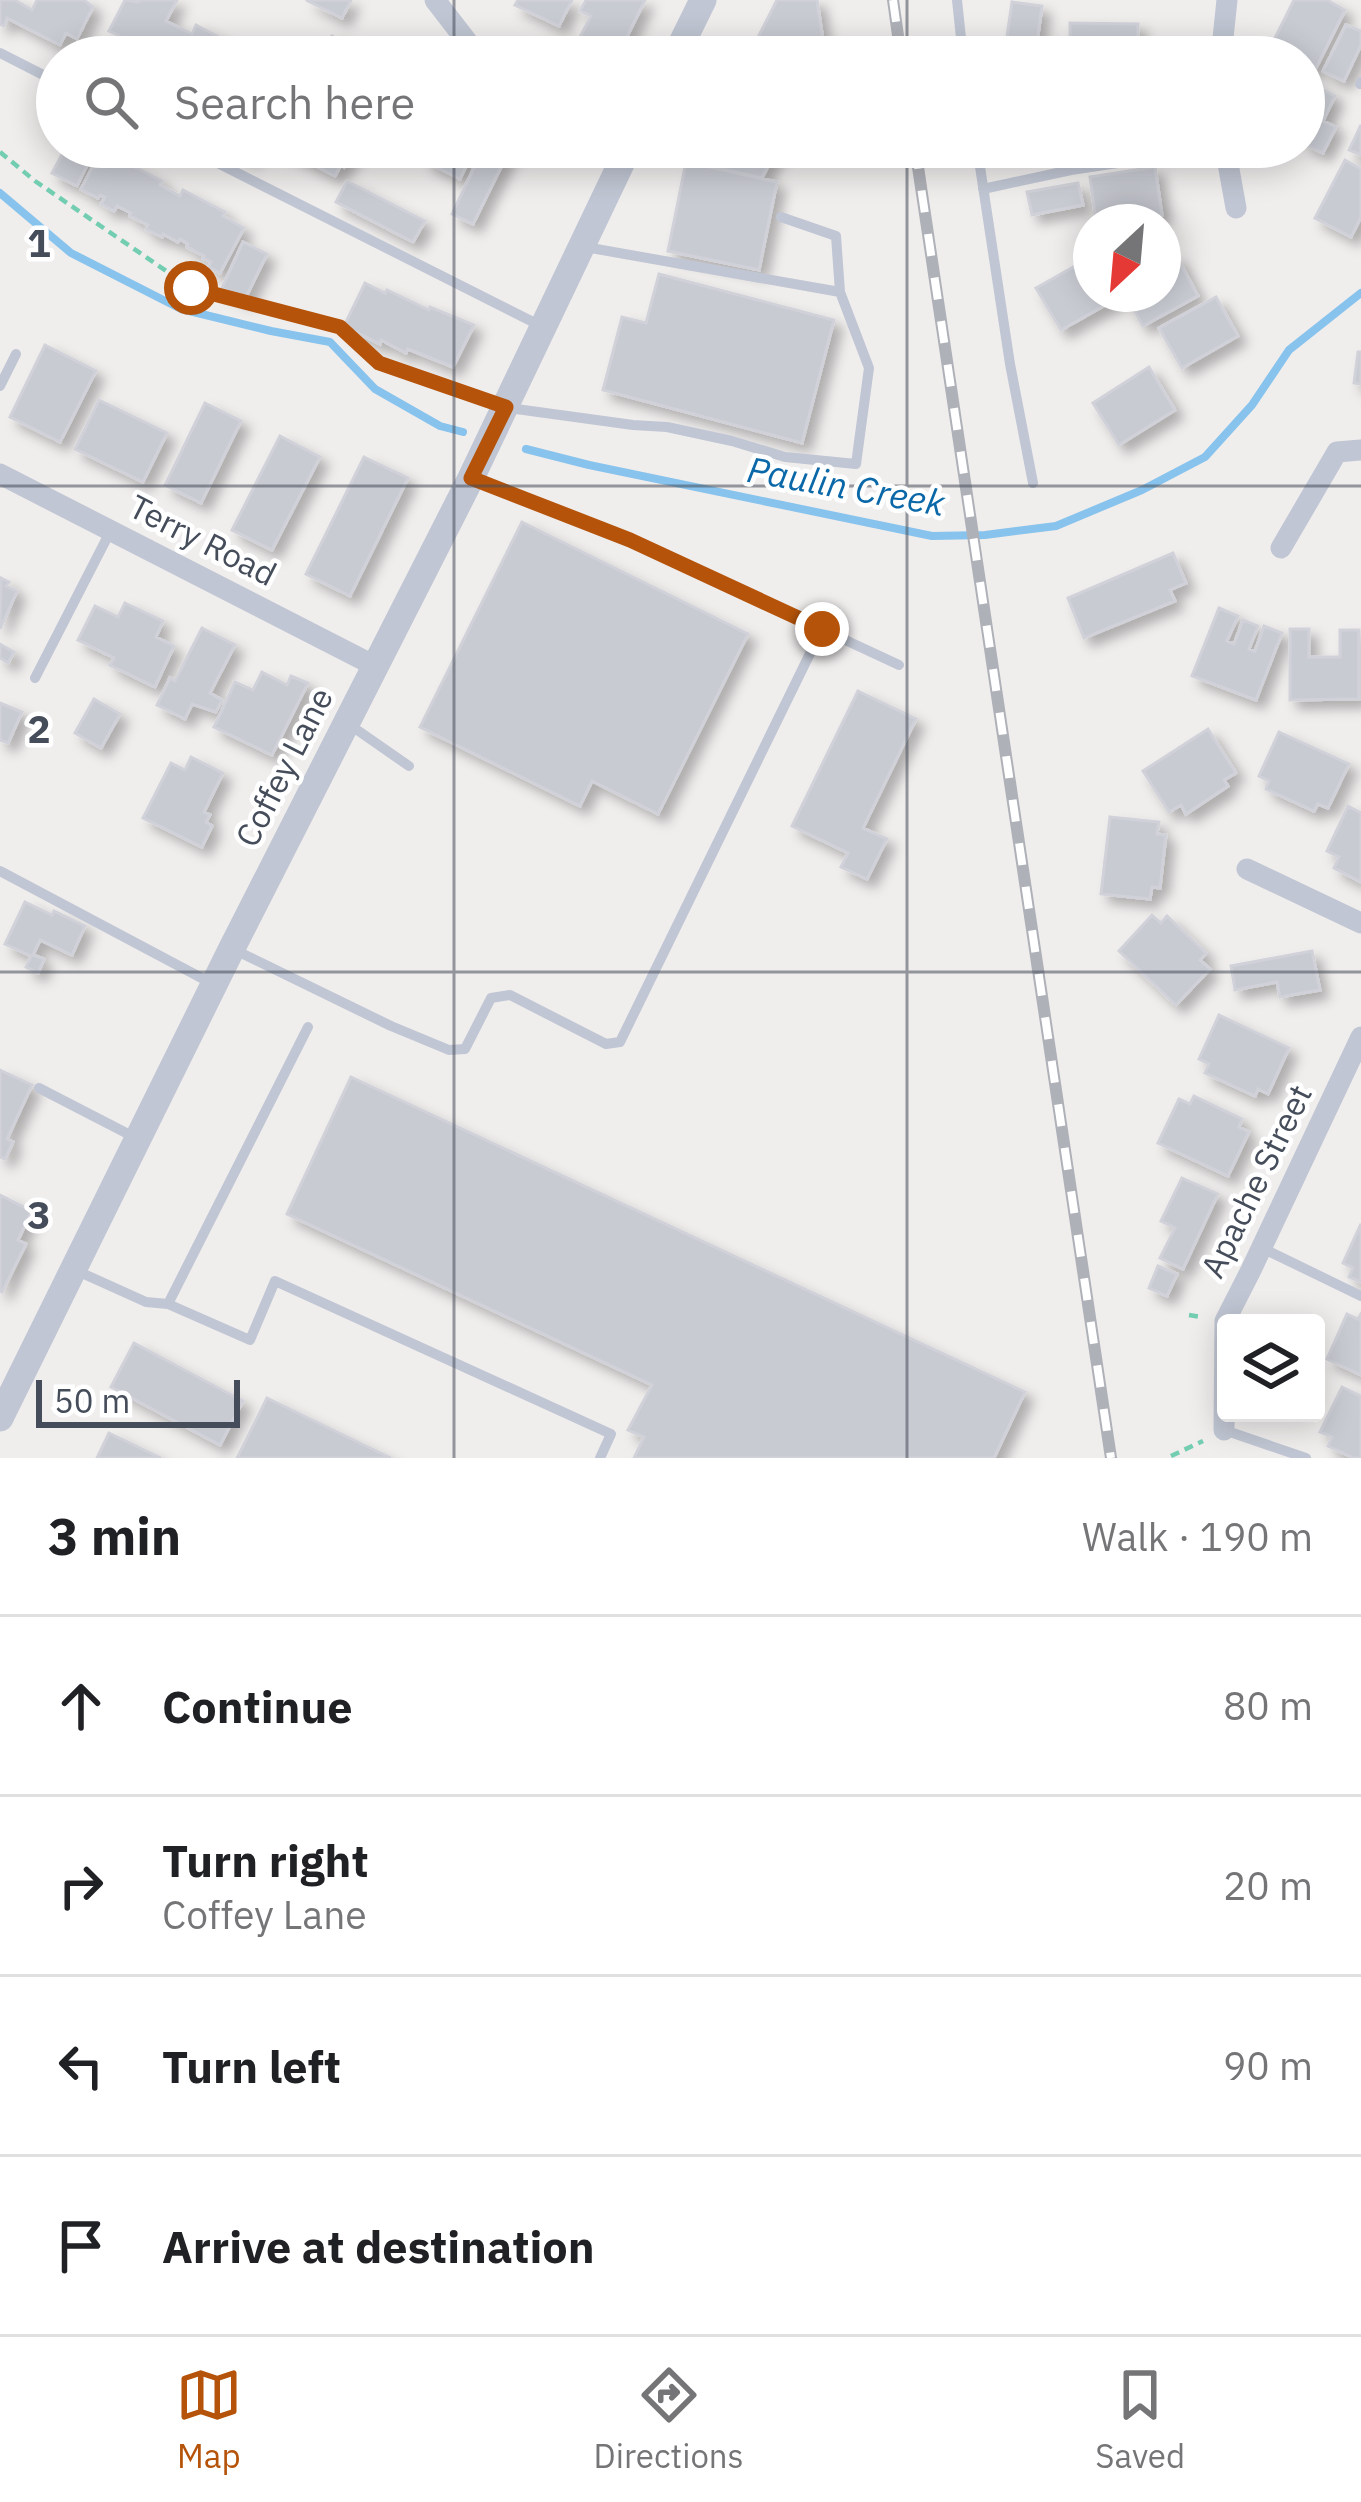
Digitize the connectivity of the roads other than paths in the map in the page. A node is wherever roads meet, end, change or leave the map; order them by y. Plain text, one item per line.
1 (435, 0) edge
2 (704, 0) edge
3 (957, 0) edge
4 (1227, 0) edge
5 (463, 36) edge
6 (686, 36) edge
7 (961, 36) edge
8 (1223, 36) edge
9 (0, 53) edge
10 (36, 71) edge
11 (228, 168) edge
12 (619, 168) edge
13 (980, 168) edge
14 (1085, 168) edge
15 (1228, 168) edge
16 (983, 189) junction
17 (1236, 208) dead end
18 (781, 217) dead end
19 (581, 247) junction
20 (840, 292) junction
21 (542, 327) junction
22 (16, 354) dead end
23 (0, 386) edge
24 (506, 407) junction
25 (1361, 450) edge
26 (0, 473) edge
27 (471, 478) junction
28 (1033, 483) dead end
29 (111, 530) junction
30 (1281, 548) dead end
31 (822, 629) junction
32 (898, 665) dead end
33 (375, 666) junction
34 (35, 678) dead end
35 (347, 723) junction
36 (409, 766) dead end
37 (1247, 869) dead end
38 (0, 871) edge
39 (1361, 923) edge
40 (232, 948) junction
41 (214, 985) junction
42 (308, 1027) dead end
43 (1361, 1036) edge
44 (39, 1088) dead end
45 (137, 1138) junction
46 (1262, 1248) junction
47 (72, 1268) junction
48 (1361, 1296) edge
49 (168, 1304) junction
50 (0, 1418) edge
51 (1224, 1430) joint
52 (600, 1458) edge
53 (1306, 1458) edge

1 - 5 street
2 - 6 street
3 - 7 lane
4 - 8 street
9 - 10 lane
11 - 21 lane
12 - 19 street, Coffey Lane
13 - 16 lane
14 - 16 lane
15 - 17 street
16 - 28 lane
18 - 20 lane
19 - 20 lane
19 - 21 street, Coffey Lane
20 - 24 lane
21 - 24 street, Coffey Lane
22 - 23 lane
24 - 27 street, Coffey Lane
25 - 30 street
26 - 29 street, Terry Road
27 - 31 lane
27 - 33 street, Coffey Lane
29 - 33 street, Terry Road
29 - 34 lane
31 - 32 lane
31 - 40 lane
33 - 35 street, Coffey Lane
35 - 36 lane
35 - 40 street, Coffey Lane
37 - 39 street
38 - 41 lane
40 - 41 street, Coffey Lane
41 - 45 street, Coffey Lane
42 - 49 lane
43 - 46 street, Apache Street
44 - 45 lane
45 - 47 street, Coffey Lane
46 - 48 lane
46 - 51 street, Apache Street
47 - 49 lane
47 - 50 street, Coffey Lane
49 - 52 lane
51 - 53 lane

